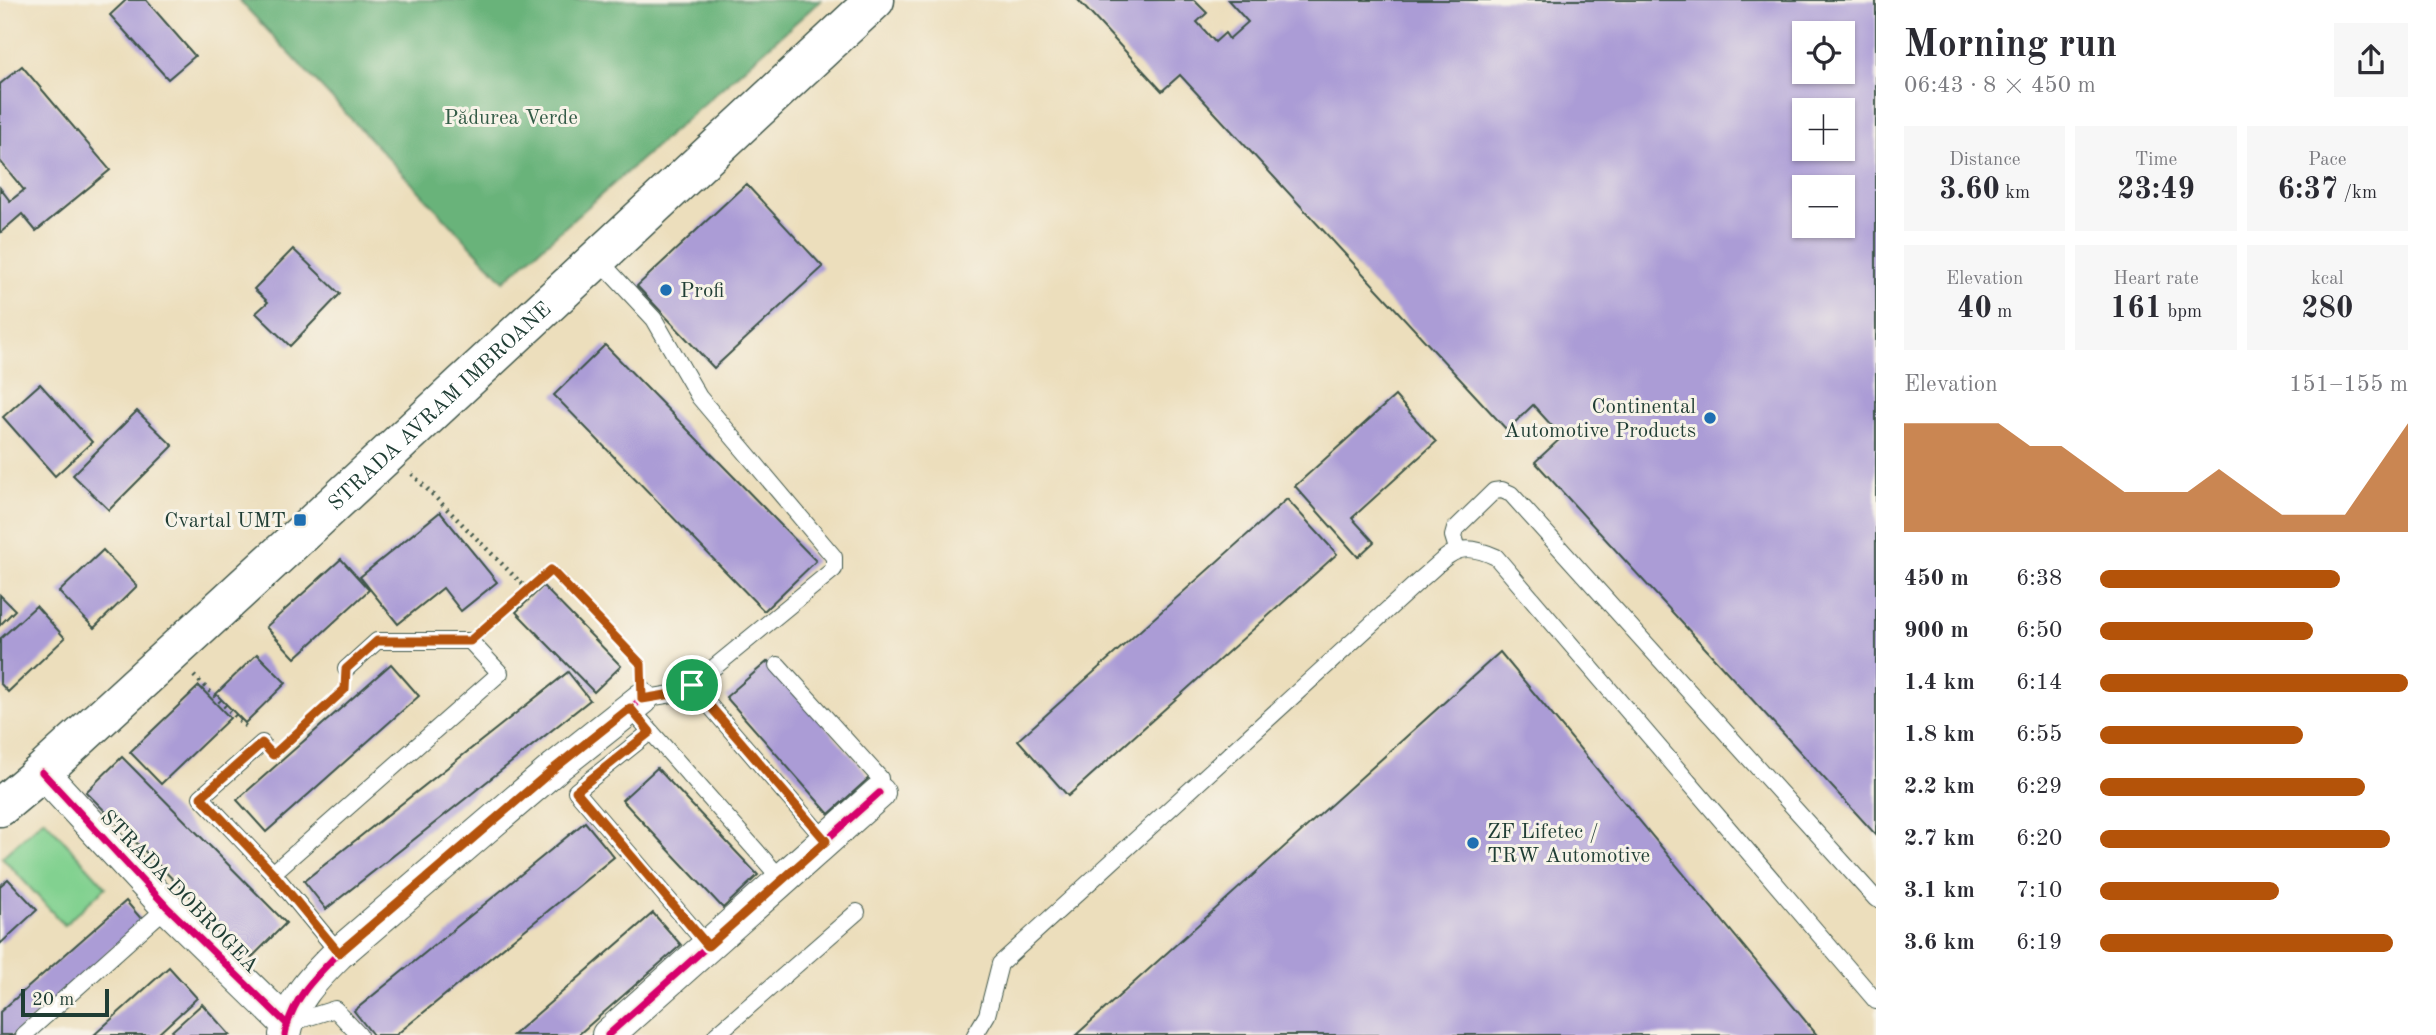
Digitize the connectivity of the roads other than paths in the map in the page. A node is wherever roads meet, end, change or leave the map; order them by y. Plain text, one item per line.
1 (876, 0) edge
2 (598, 259) junction
3 (1457, 550) junction
4 (778, 665) dead end
5 (346, 669) road end
6 (692, 685) junction
7 (636, 704) junction
8 (650, 732) junction
9 (262, 743) road end
10 (42, 772) junction
11 (879, 793) joint
12 (0, 807) edge
13 (826, 841) junction
14 (273, 873) junction
15 (782, 880) junction
16 (1876, 899) edge
17 (167, 907) junction
18 (857, 912) dead end
19 (708, 946) junction
20 (339, 953) junction
21 (1876, 1002) edge
22 (286, 1030) edge
23 (24, 1035) edge
24 (359, 1035) edge
25 (608, 1035) edge
26 (716, 1035) edge
27 (975, 1035) edge

1 - 2 main road, STRADA AVRAM IMBROANE
2 - 6 lane
2 - 10 main road, STRADA AVRAM IMBROANE
3 - 16 lane
3 - 21 lane
3 - 27 lane
4 - 11 lane
5 - 14 lane
6 - 7 lane
6 - 13 lane
7 - 8 lane
7 - 20 street
8 - 15 lane
8 - 19 lane
9 - 14 lane
10 - 12 main road, STRADA AVRAM IMBROANE
10 - 17 street, STRADA DOBROGEA
11 - 13 street
13 - 15 street
14 - 20 lane
15 - 19 street
17 - 22 street, STRADA DOBROGEA
17 - 23 lane
18 - 26 lane
19 - 25 street
20 - 22 street
22 - 24 lane

